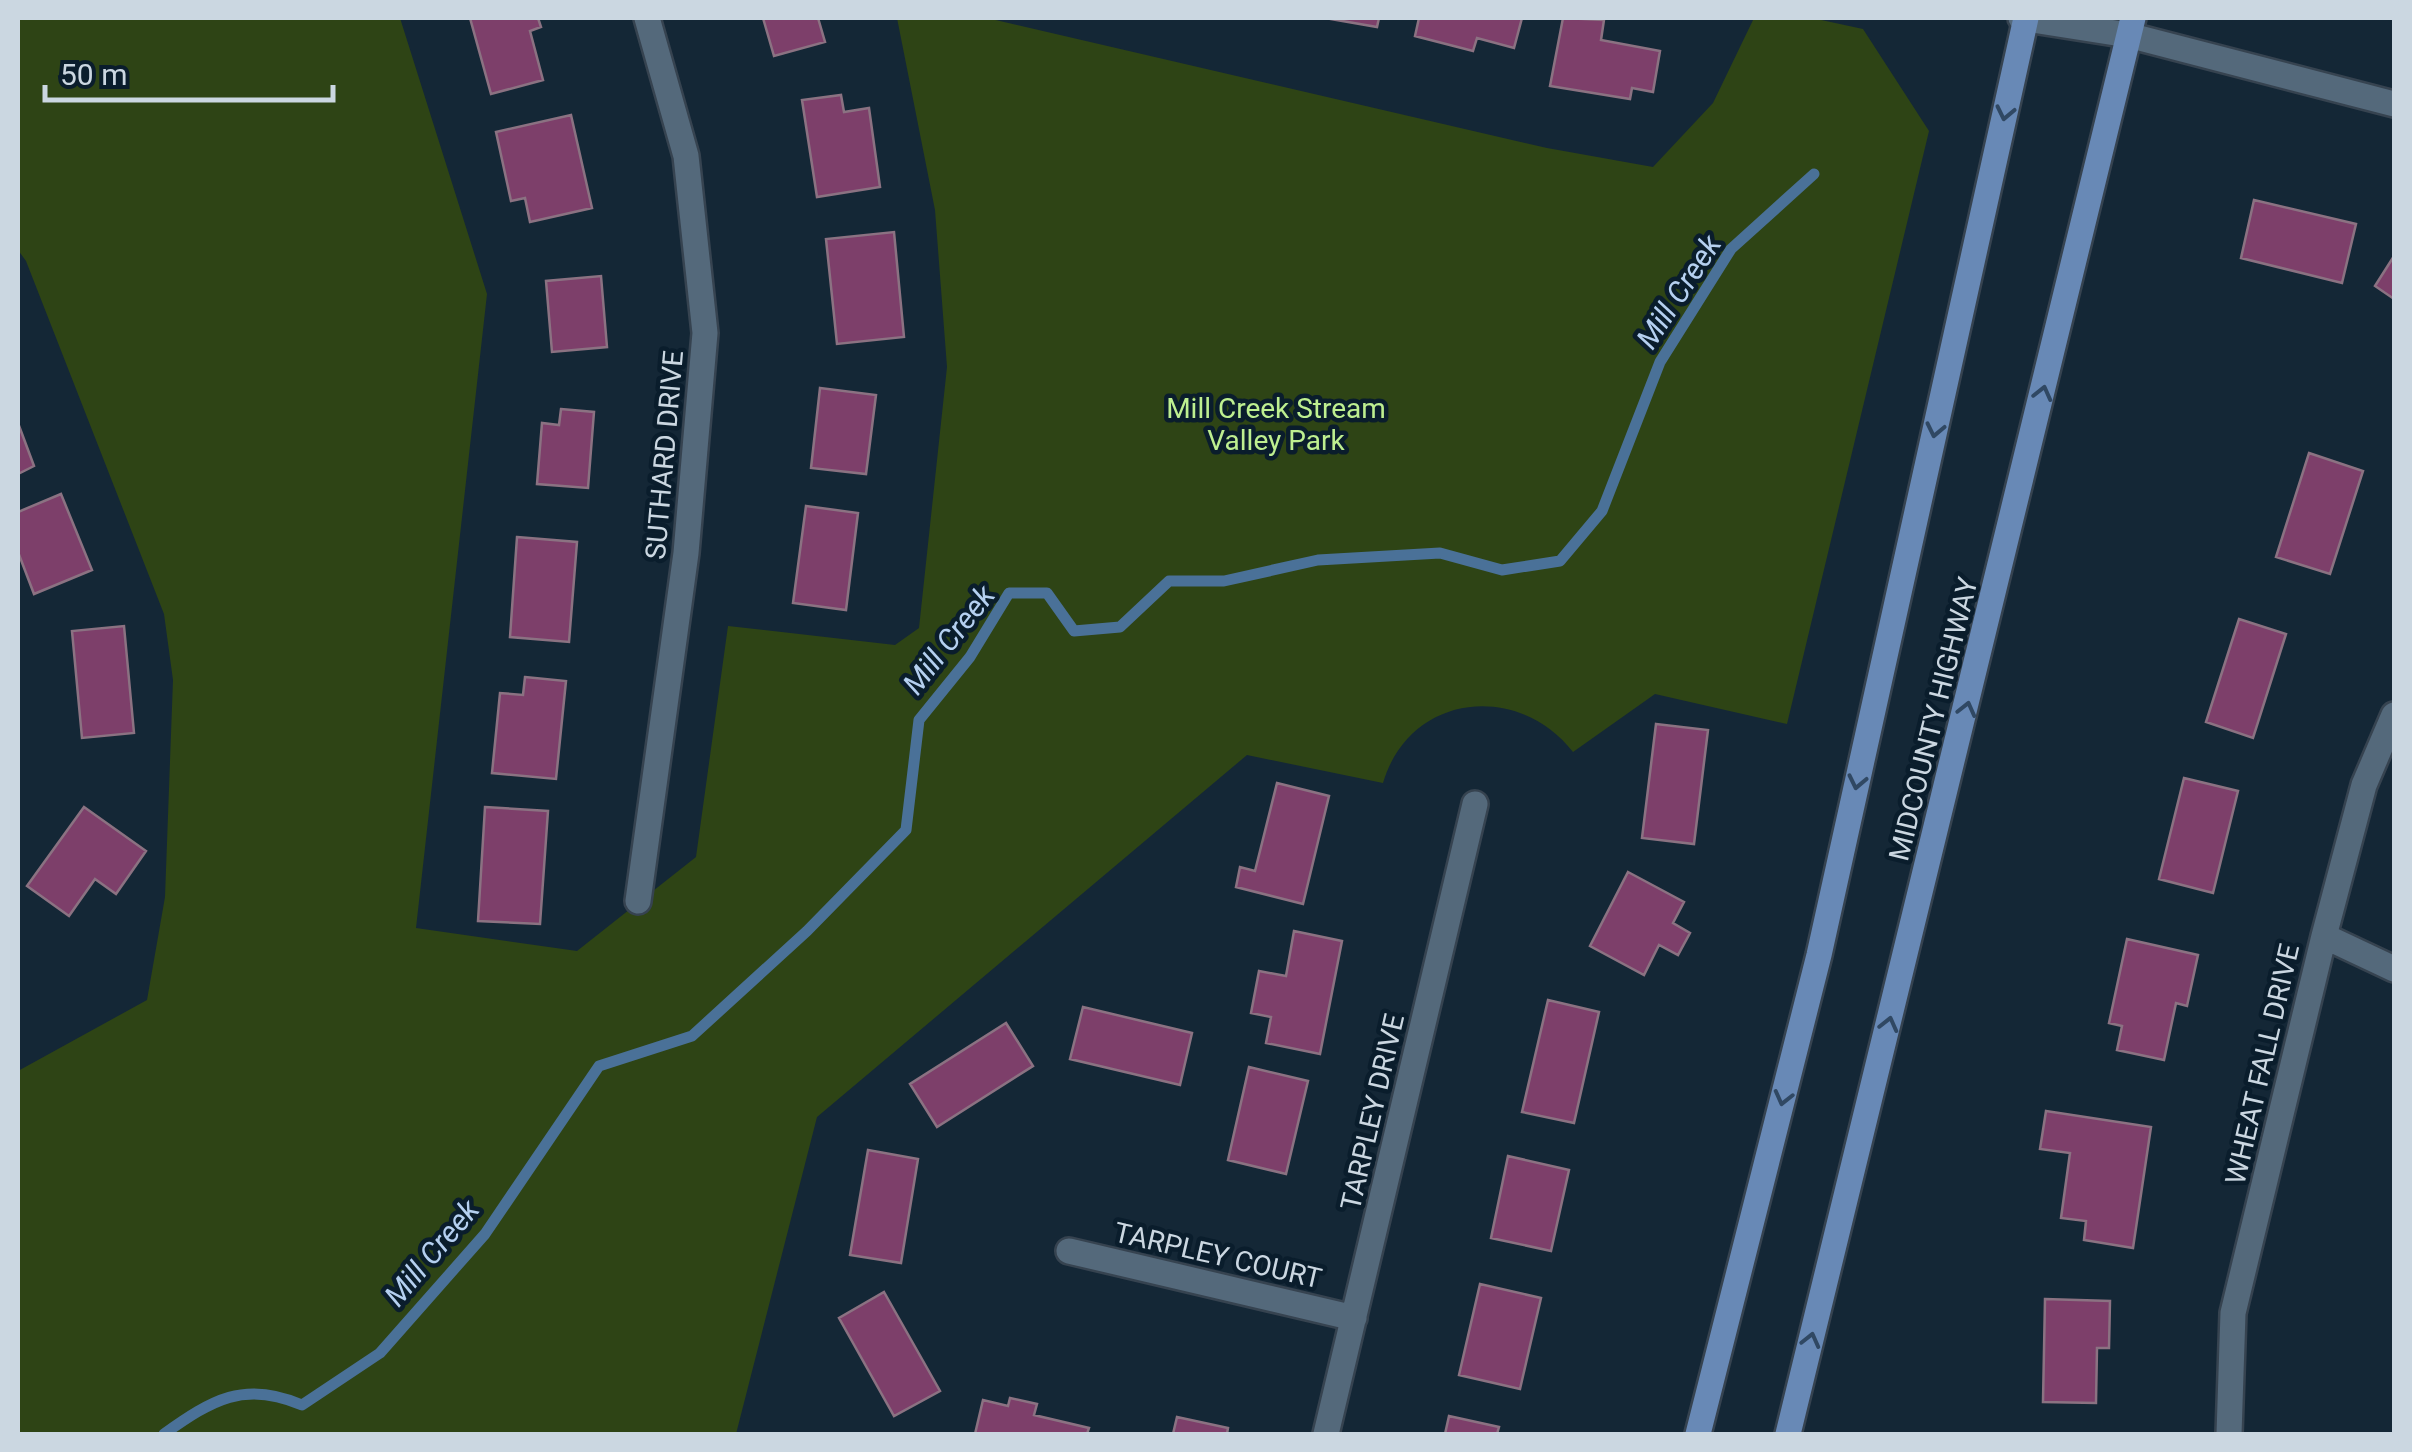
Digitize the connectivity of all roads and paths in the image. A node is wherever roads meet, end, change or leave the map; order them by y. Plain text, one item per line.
1 (647, 18) edge
2 (2024, 18) edge
3 (2131, 26) edge
4 (2394, 104) edge
5 (2394, 715) edge
6 (1475, 804) dead end
7 (638, 901) dead end
8 (2324, 936) junction
9 (2394, 969) edge
10 (1069, 1251) dead end
11 (1354, 1318) junction
12 (1326, 1434) edge
13 (1698, 1434) edge
14 (1788, 1434) edge
15 (2229, 1434) edge

1 - 7 street, SUTHARD DRIVE
2 - 3 street
2 -> 13 main road, MIDCOUNTY HIGHWAY
3 - 4 street
14 -> 3 main road, MIDCOUNTY HIGHWAY
5 - 8 street, WHEAT FALL DRIVE
6 - 11 street, TARPLEY DRIVE
8 - 9 street
8 - 15 street, WHEAT FALL DRIVE
10 - 11 street, TARPLEY COURT
11 - 12 street, TARPLEY DRIVE

